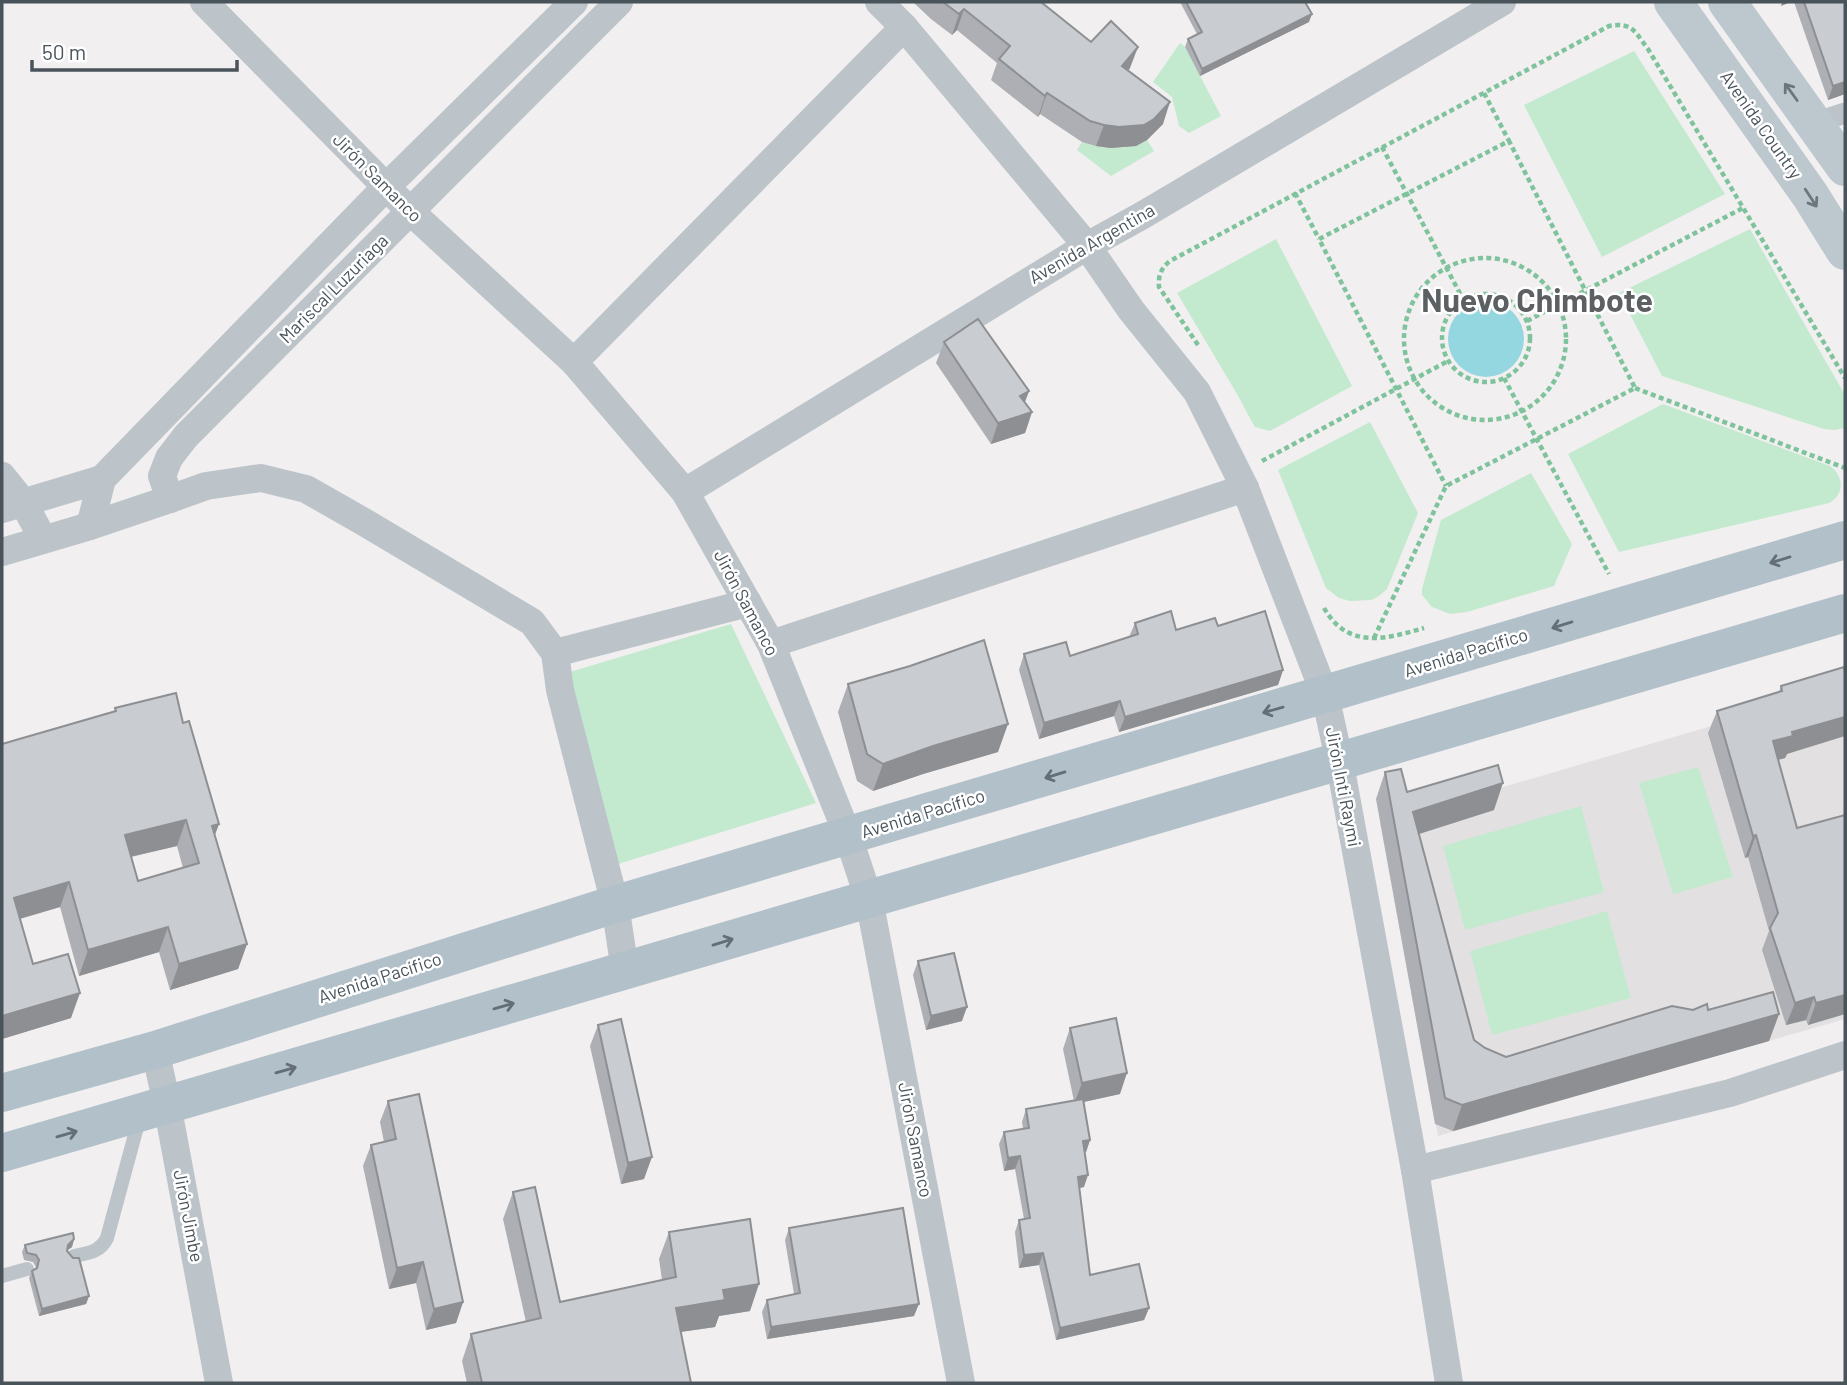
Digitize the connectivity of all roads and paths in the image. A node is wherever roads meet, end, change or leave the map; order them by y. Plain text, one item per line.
1 (204, 2) edge
2 (573, 2) edge
3 (619, 2) edge
4 (879, 2) edge
5 (1502, 2) edge
6 (1673, 2) edge
7 (1727, 2) edge
8 (1747, 20) edge
9 (904, 27) junction
10 (1484, 93) junction
11 (1829, 118) edge
12 (1509, 141) junction
13 (1382, 147) junction
14 (1845, 167) edge
15 (386, 187) junction
16 (1295, 193) junction
17 (1407, 193) junction
18 (1743, 208) junction
19 (411, 212) junction
20 (1319, 239) junction
21 (1087, 246) junction
22 (1845, 251) edge
23 (1447, 268) junction
24 (1586, 291) junction
25 (1464, 300) junction
26 (1559, 304) junction
27 (1527, 321) junction
28 (1200, 348) dead end
29 (1448, 361) junction
30 (573, 362) junction
31 (1504, 378) junction
32 (1845, 378) edge
33 (1414, 380) junction
34 (1635, 388) junction
35 (1396, 389) junction
36 (1521, 411) junction
37 (1536, 440) junction
38 (1261, 461) dead end
39 (1845, 468) edge
40 (2, 476) edge
41 (102, 479) junction
42 (1446, 486) junction
43 (1245, 488) junction
44 (685, 492) junction
45 (170, 499) junction
46 (12, 505) edge
47 (90, 526) junction
48 (43, 539) junction
49 (1845, 540) edge
50 (2, 552) edge
51 (1596, 578) dead end
52 (1320, 599) dead end
53 (748, 603) junction
54 (1845, 612) edge
55 (1433, 625) dead end
56 (1374, 639) junction
57 (771, 644) junction
58 (555, 653) junction
59 (1325, 695) junction
60 (1339, 759) junction
61 (848, 836) junction
62 (869, 899) junction
63 (615, 904) junction
64 (625, 971) junction
65 (155, 1050) junction
66 (1845, 1055) edge
67 (2, 1093) edge
68 (154, 1108) junction
69 (2, 1153) edge
70 (1415, 1170) junction
71 (74, 1256) edge
72 (27, 1269) dead end
73 (2, 1276) edge
74 (219, 1383) edge
75 (961, 1383) edge
76 (1449, 1383) edge

1 - 15 street, Jirón Samanco
2 - 15 street, Mariscal Luzuriaga
3 - 19 street, Mariscal Luzuriaga
4 - 9 street, Jirón Inti Raymi
5 - 21 street, Avenida Argentina
6 -> 22 main road, Avenida Country
7 - 8 main road
11 -> 8 main road
9 - 21 street, Jirón Inti Raymi
9 - 30 street
10 - 12 path
10 - 13 path
10 - 18 path
11 - 14 main road
12 - 17 path
12 - 24 path
13 - 16 path
13 - 17 path
15 - 19 street, Jirón Samanco
15 - 41 street, Mariscal Luzuriaga
16 - 20 path
16 - 28 path
17 - 20 path
17 - 23 path
18 - 24 path
18 - 32 path
19 - 30 street, Jirón Samanco
19 - 45 street, Mariscal Luzuriaga
20 - 35 path
21 - 43 street, Jirón Inti Raymi
21 - 44 street, Avenida Argentina
23 - 25 path
23 - 26 path
23 - 33 path
24 - 26 path
24 - 34 path
25 - 27 path
25 - 29 path
26 - 27 path
26 - 36 path
27 - 31 path
29 - 31 path
29 - 33 path
30 - 44 street, Jirón Samanco
31 - 36 path
33 - 35 path
33 - 36 path
34 - 37 path
34 - 39 path
35 - 38 path
35 - 42 path
36 - 37 path
37 - 42 path
37 - 51 path
40 - 46 street
41 - 46 street, Mariscal Luzuriaga
41 - 47 street, Mariscal Luzuriaga
42 - 56 path
43 - 57 street
43 - 59 street, Jirón Inti Raymi
44 - 53 street, Jirón Samanco
45 - 47 street
45 - 58 street
46 - 48 street
47 - 48 street
48 - 50 street
49 -> 59 main road, Avenida Pacífico
52 - 56 path
53 - 57 street, Jirón Samanco
53 - 58 street
54 - 60 main road
55 - 56 path
57 - 61 street, Jirón Samanco
58 - 63 street
59 - 60 street, Jirón Inti Raymi
59 -> 61 main road, Avenida Pacífico
60 - 62 main road
60 - 70 street, Jirón Inti Raymi
61 - 62 street, Jirón Samanco
61 - 63 main road, Avenida Pacífico
64 -> 62 main road
62 - 75 street, Jirón Samanco
63 - 64 street
63 - 65 main road, Avenida Pacífico
68 -> 64 main road
65 - 67 main road, Avenida Pacífico
65 - 68 street, Jirón Jimbe
66 - 70 street
69 -> 68 main road
68 - 71 lane
68 - 74 street, Jirón Jimbe
70 - 76 street, Jirón Inti Raymi
72 - 73 lane

